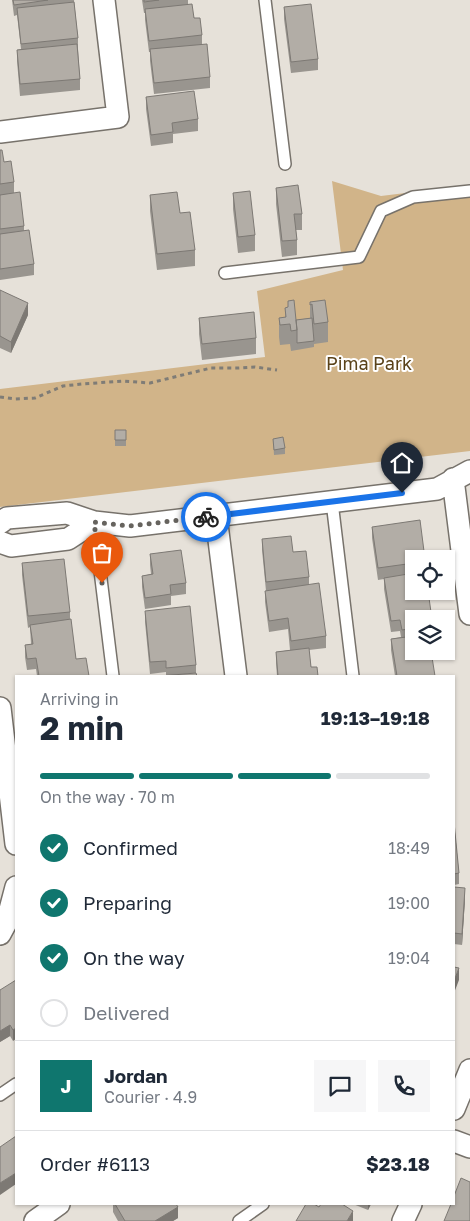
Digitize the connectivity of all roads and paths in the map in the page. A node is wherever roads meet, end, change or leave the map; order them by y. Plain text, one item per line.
1 (104, 0) edge
2 (265, 0) edge
3 (0, 132) edge
4 (285, 164) dead end
5 (470, 191) edge
6 (225, 273) dead end
7 (277, 370) dead end
8 (0, 397) edge
9 (464, 478) edge
10 (332, 502) junction
11 (216, 516) junction
12 (94, 522) junction
13 (0, 523) edge
14 (0, 542) edge
15 (470, 614) edge
16 (113, 675) edge
17 (236, 675) edge
18 (353, 675) edge
19 (0, 708) edge
20 (15, 836) edge
21 (15, 890) edge
22 (4, 928) edge
23 (470, 1070) edge
24 (15, 1085) edge
25 (0, 1095) edge
26 (455, 1107) edge
27 (455, 1141) edge
28 (470, 1147) edge
29 (58, 1205) edge
30 (262, 1205) edge
31 (411, 1205) edge
32 (34, 1221) edge
33 (239, 1221) edge
34 (403, 1221) edge

1 - 3 street
2 - 4 lane
5 - 6 lane
7 - 8 path
9 - 10 street
9 - 15 street
10 - 11 street
10 - 18 lane
11 - 12 street
11 - 17 street
12 - 13 street
12 - 14 street
12 - 16 lane
19 - 20 street
21 - 22 street
23 - 26 street
24 - 25 lane
27 - 28 street
29 - 32 street
30 - 33 lane
31 - 34 street

